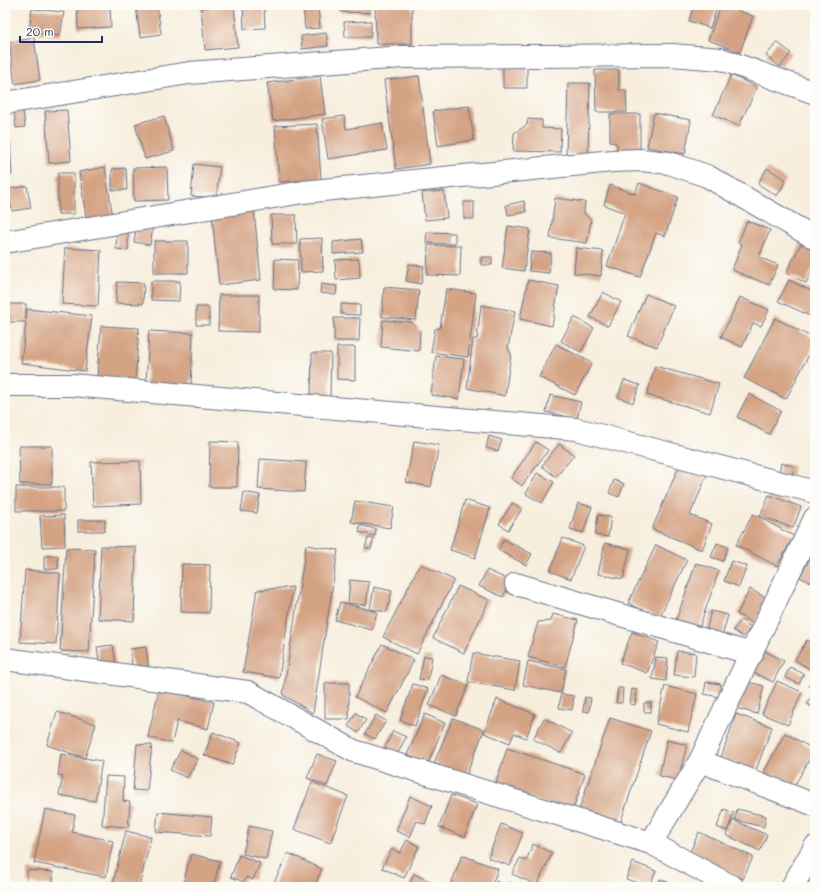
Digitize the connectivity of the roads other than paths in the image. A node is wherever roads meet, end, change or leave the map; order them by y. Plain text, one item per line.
1 (815, 93) edge
2 (5, 103) edge
3 (815, 238) edge
4 (5, 242) edge
5 (5, 385) edge
6 (815, 492) edge
7 (815, 518) edge
8 (516, 584) dead end
9 (752, 654) junction
10 (5, 659) edge
11 (700, 761) junction
12 (815, 805) edge
13 (650, 843) junction
14 (815, 847) edge
15 (733, 887) edge
16 (792, 887) edge

1 - 2 street
3 - 4 street
5 - 6 street
7 - 9 street
8 - 9 street
9 - 11 street
10 - 13 street
11 - 12 street
11 - 13 street
13 - 15 street
14 - 16 street

